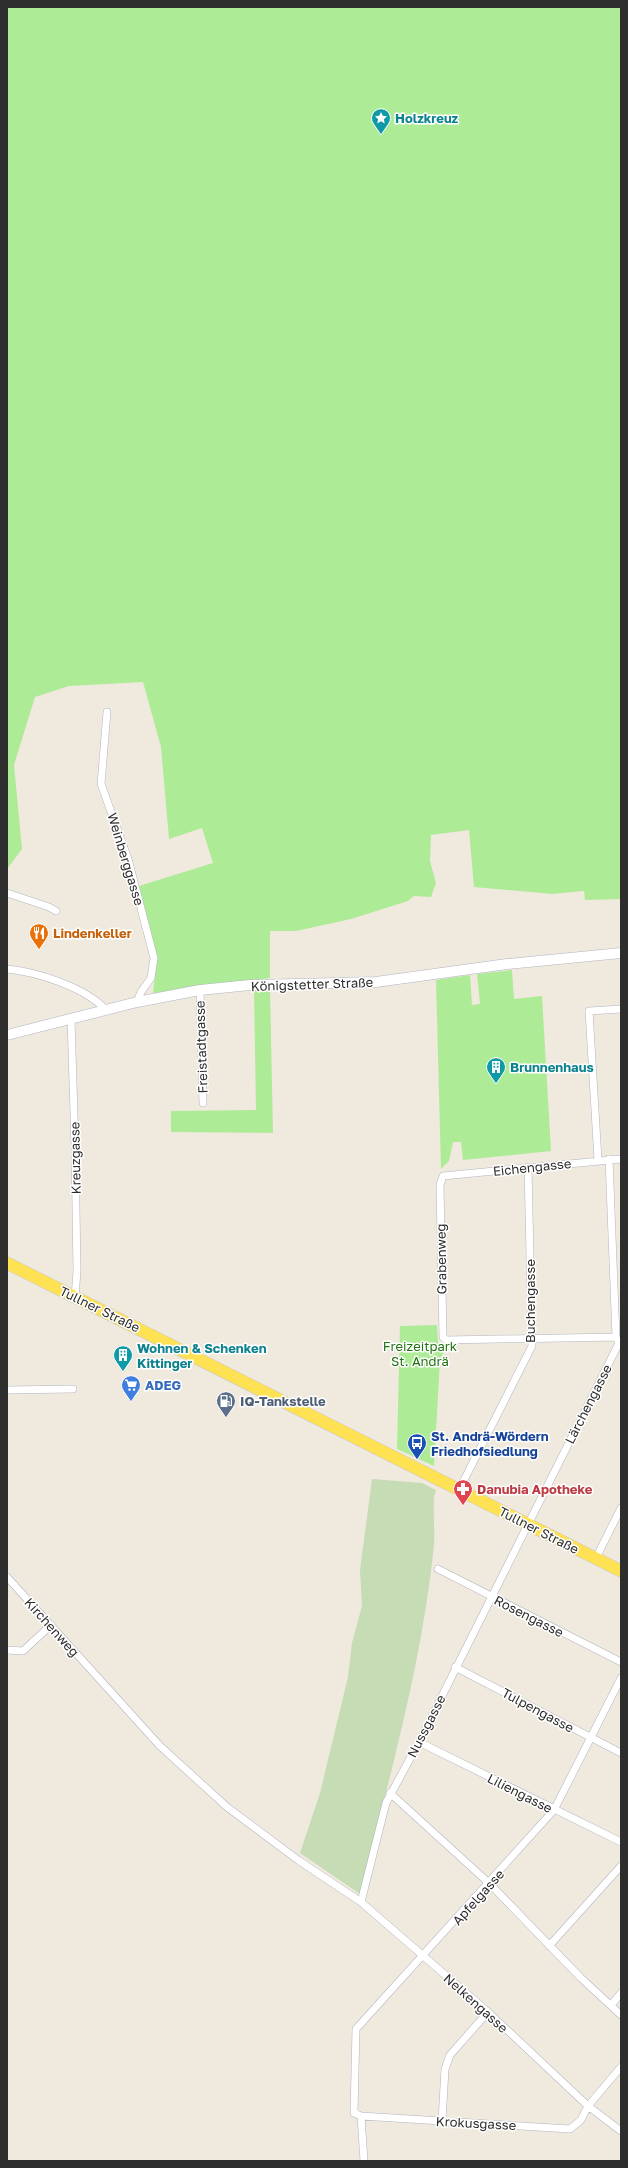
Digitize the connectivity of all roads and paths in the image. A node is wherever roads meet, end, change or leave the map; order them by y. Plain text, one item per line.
1 (107, 712) dead end
2 (7, 893) edge
3 (56, 911) dead end
4 (621, 953) edge
5 (7, 969) edge
6 (200, 990) junction
7 (137, 1002) junction
8 (621, 1009) edge
9 (106, 1010) junction
10 (71, 1019) junction
11 (7, 1035) edge
12 (203, 1103) dead end
13 (609, 1159) junction
14 (621, 1159) edge
15 (598, 1160) junction
16 (528, 1167) junction
17 (443, 1176) joint
18 (7, 1263) edge
19 (75, 1297) junction
20 (533, 1338) junction
21 (618, 1341) edge
22 (73, 1389) dead end
23 (7, 1390) edge
24 (459, 1490) junction
25 (621, 1508) edge
26 (528, 1524) junction
27 (510, 1558) joint
28 (596, 1558) junction
29 (438, 1569) dead end
30 (621, 1571) edge
31 (7, 1577) edge
32 (491, 1596) junction
33 (51, 1625) junction
34 (7, 1650) edge
35 (621, 1662) edge
36 (455, 1667) junction
37 (621, 1678) edge
38 (592, 1739) junction
39 (419, 1742) junction
40 (621, 1753) edge
41 (390, 1793) junction
42 (554, 1810) junction
43 (621, 1842) edge
44 (621, 1866) edge
45 (327, 1879) joint
46 (490, 1884) junction
47 (361, 1902) junction
48 (549, 1946) junction
49 (423, 1956) junction
50 (621, 1993) edge
51 (611, 2005) junction
52 (488, 2012) junction
53 (621, 2015) edge
54 (621, 2067) edge
55 (588, 2106) junction
56 (354, 2113) joint
57 (361, 2116) junction
58 (442, 2122) junction
59 (621, 2131) edge
60 (364, 2161) edge

1 - 7 street, Weinberggasse
2 - 3 street
4 - 6 main road, Königstetter Straße
5 - 9 street
6 - 7 main road, Königstetter Straße
6 - 12 street, Freistadtgasse
7 - 9 main road, Königstetter Straße
8 - 15 street
9 - 10 main road, Königstetter Straße
10 - 11 main road, Königstetter Straße
10 - 19 street, Kreuzgasse
13 - 14 street, Eichengasse
13 - 15 street, Eichengasse
13 - 21 street, Lärchengasse
15 - 16 street, Eichengasse
16 - 17 street, Eichengasse
16 - 20 street, Buchengasse
17 - 20 street, Grabenweg
18 - 19 main road, Tullner Straße
19 - 24 main road, Tullner Straße
20 - 21 street
20 - 24 street, Buchengasse
21 - 26 street, Lärchengasse
22 - 23 street
24 - 26 main road, Tullner Straße
25 - 28 street
26 - 27 street, Lärchengasse
26 - 28 main road, Tullner Straße
27 - 32 street, Nussgasse
28 - 30 main road, Tullner Straße
29 - 32 street, Rosengasse
31 - 33 street, Kirchenweg
32 - 35 street, Rosengasse
32 - 36 street, Nussgasse
33 - 34 street
33 - 45 street, Kirchenweg
36 - 38 street, Tulpengasse
36 - 39 street, Nussgasse
37 - 38 street, Apfelgasse
38 - 40 street, Tulpengasse
38 - 42 street, Apfelgasse
39 - 41 street, Nussgasse
39 - 42 street, Liliengasse
41 - 46 street
41 - 47 street, Nussgasse
42 - 43 street, Liliengasse
42 - 46 street, Apfelgasse
44 - 48 street
45 - 47 street, Nelkengasse
46 - 48 street
46 - 49 street, Apfelgasse
47 - 49 street, Nelkengasse
48 - 51 street
49 - 52 street, Nelkengasse
49 - 56 street, Apfelgasse
50 - 51 street
51 - 53 street
52 - 55 street, Nelkengasse
52 - 58 street
54 - 55 street, Krokusgasse
55 - 58 street, Krokusgasse
55 - 59 street, Nelkengasse
56 - 57 street, Krokusgasse
57 - 58 street, Krokusgasse
57 - 60 street

